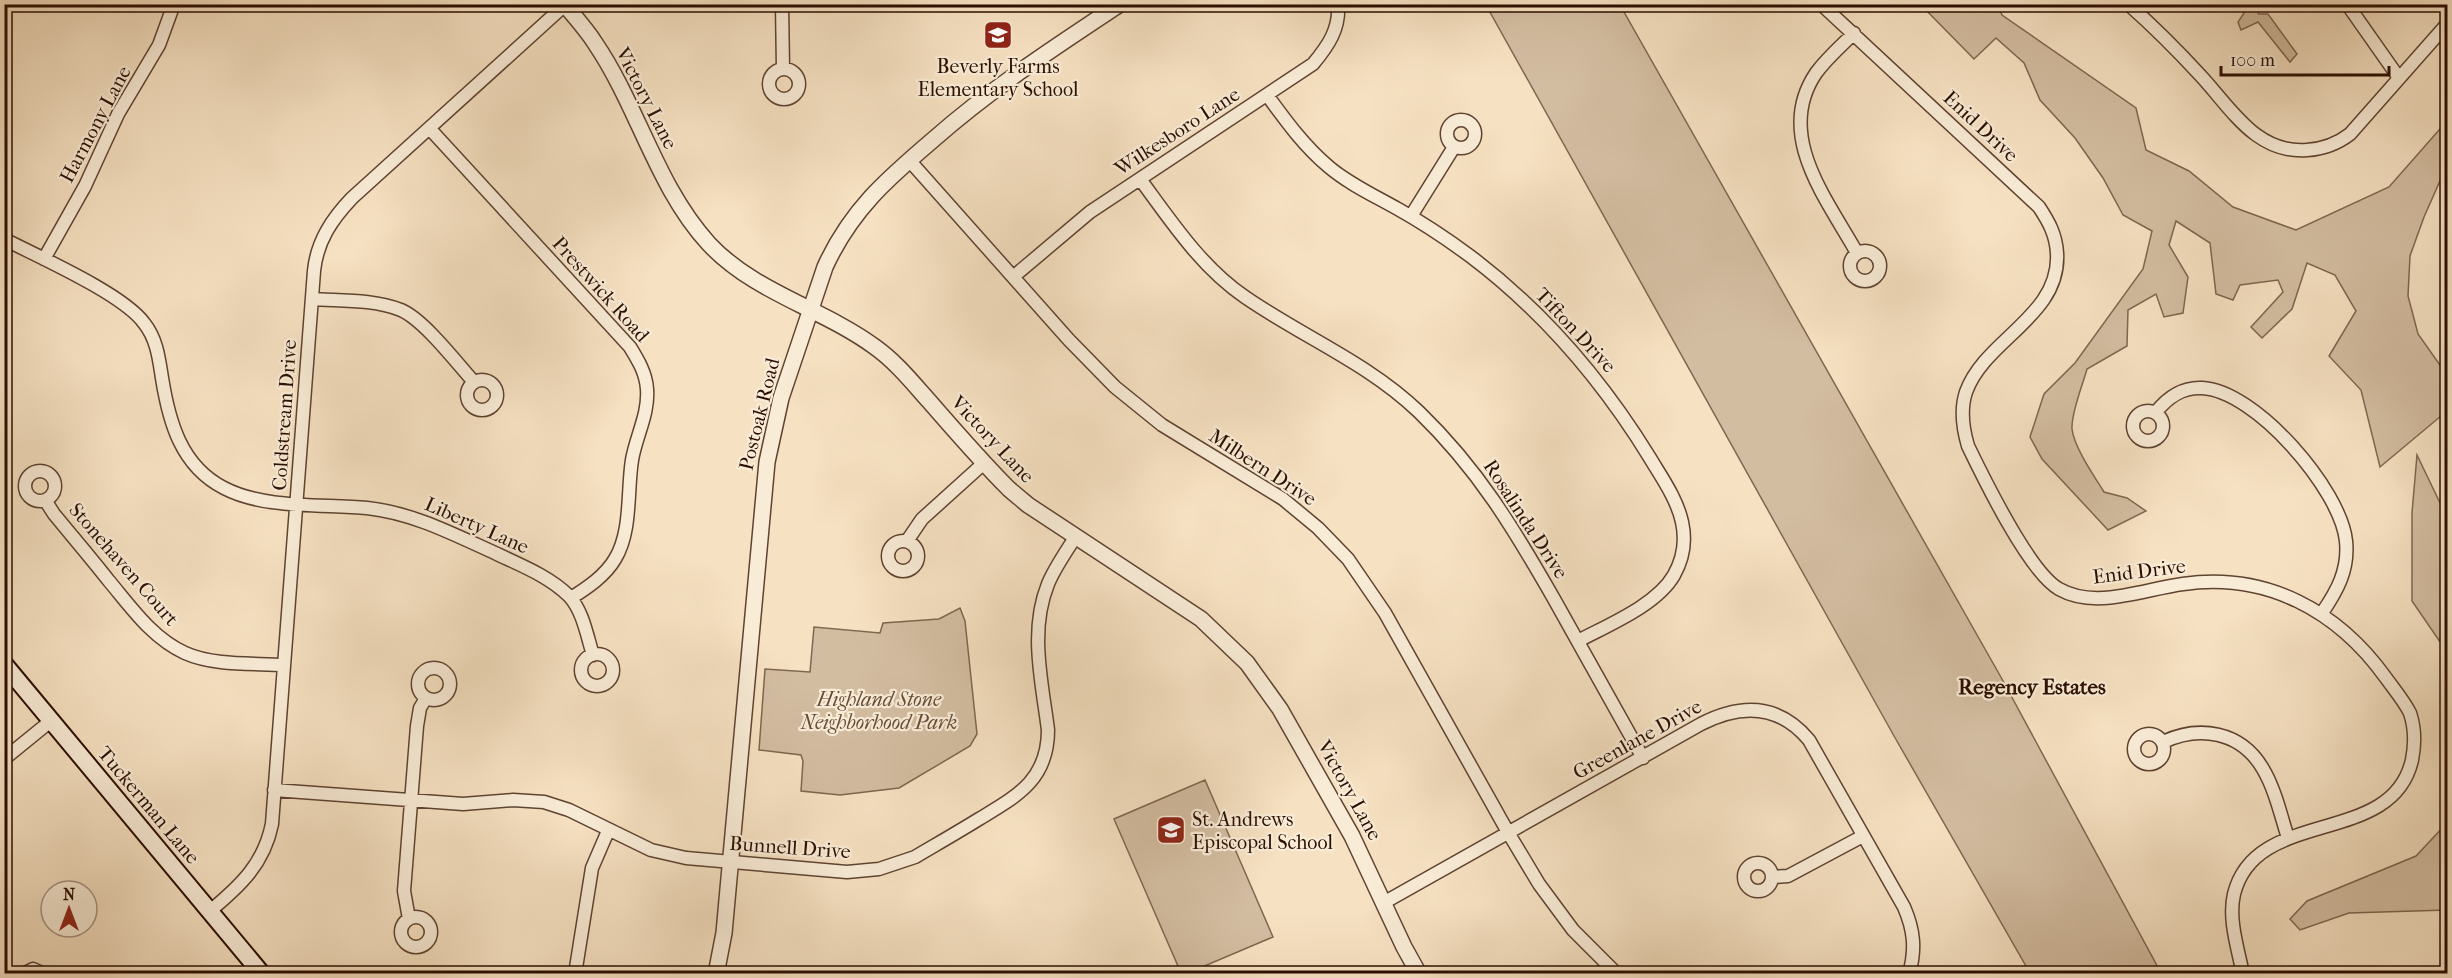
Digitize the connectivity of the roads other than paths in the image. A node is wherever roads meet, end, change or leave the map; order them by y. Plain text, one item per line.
1 (174, 4) edge
2 (782, 4) edge
3 (1120, 4) edge
4 (1338, 4) edge
5 (1821, 4) edge
6 (2128, 4) edge
7 (2347, 4) edge
8 (565, 5) edge
9 (2448, 23) edge
10 (1854, 33) junction
11 (783, 69) dead end
12 (2399, 78) junction
13 (1267, 95) junction
14 (430, 129) junction
15 (1454, 147) dead end
16 (909, 160) junction
17 (1140, 179) junction
18 (1411, 216) junction
19 (4, 240) edge
20 (1857, 253) dead end
21 (44, 259) junction
22 (1013, 277) junction
23 (312, 299) junction
24 (809, 310) junction
25 (474, 382) dead end
26 (2156, 412) dead end
27 (984, 463) junction
28 (45, 500) dead end
29 (297, 503) junction
30 (1076, 536) junction
31 (907, 542) dead end
32 (571, 598) junction
33 (2322, 613) junction
34 (1578, 642) junction
35 (593, 655) dead end
36 (4, 664) edge
37 (284, 665) junction
38 (426, 698) dead end
39 (52, 720) junction
40 (2163, 742) dead end
41 (1642, 758) junction
42 (4, 759) edge
43 (274, 790) junction
44 (411, 801) junction
45 (608, 831) junction
46 (1509, 834) junction
47 (1863, 836) junction
48 (2288, 838) junction
49 (730, 862) junction
50 (1772, 877) dead end
51 (1385, 902) junction
52 (210, 911) junction
53 (410, 919) dead end
54 (23, 974) edge
55 (44, 974) edge
56 (262, 974) edge
57 (575, 974) edge
58 (716, 974) edge
59 (1419, 974) edge
60 (1617, 974) edge
61 (1909, 974) edge
62 (2243, 974) edge

1 - 21 street, Harmony Lane
2 - 11 street
3 - 16 street, Postoak Road
4 - 13 street, Wilkesboro Lane
5 - 10 street, Enid Drive
6 - 12 street
7 - 12 street
8 - 14 street, Coldstream Drive
8 - 24 street, Victory Lane
9 - 12 street
10 - 20 street
10 - 33 street, Enid Drive
13 - 17 street, Wilkesboro Lane
13 - 18 street, Tifton Drive
14 - 23 street, Coldstream Drive
14 - 32 street, Prestwick Road
15 - 18 street
16 - 22 street, Milbern Drive
16 - 24 street, Postoak Road
17 - 22 street, Wilkesboro Lane
17 - 34 street, Rosalinda Drive
18 - 34 street, Tifton Drive
19 - 21 street, Liberty Lane
21 - 29 street, Liberty Lane
22 - 46 street, Milbern Drive
23 - 25 street
23 - 29 street, Coldstream Drive
24 - 27 street, Victory Lane
24 - 49 street, Postoak Road
26 - 33 street
27 - 30 street, Victory Lane
27 - 31 street
28 - 37 street, Stonehaven Court
29 - 32 street, Liberty Lane
29 - 37 street, Coldstream Drive
30 - 49 street, Bunnell Drive
30 - 51 street, Victory Lane
32 - 35 street, Liberty Lane
33 - 48 street, Enid Drive
34 - 41 street, Rosalinda Drive
36 - 39 main road, Tuckerman Lane
37 - 43 street, Coldstream Drive
38 - 44 street
39 - 42 street
39 - 52 main road, Tuckerman Lane
40 - 48 street
41 - 46 street, Greenlane Drive
41 - 47 street, Greenlane Drive
43 - 44 street, Bunnell Drive
43 - 52 street, Coldstream Drive
44 - 45 street, Bunnell Drive
44 - 53 street
45 - 49 street, Bunnell Drive
45 - 57 street
46 - 51 street, Greenlane Drive
46 - 60 street, Milbern Drive
47 - 50 street
47 - 61 street, Greenlane Drive
48 - 62 street, Enid Drive
49 - 58 street, Postoak Road
51 - 59 street, Victory Lane
52 - 56 main road, Tuckerman Lane
54 - 55 street

